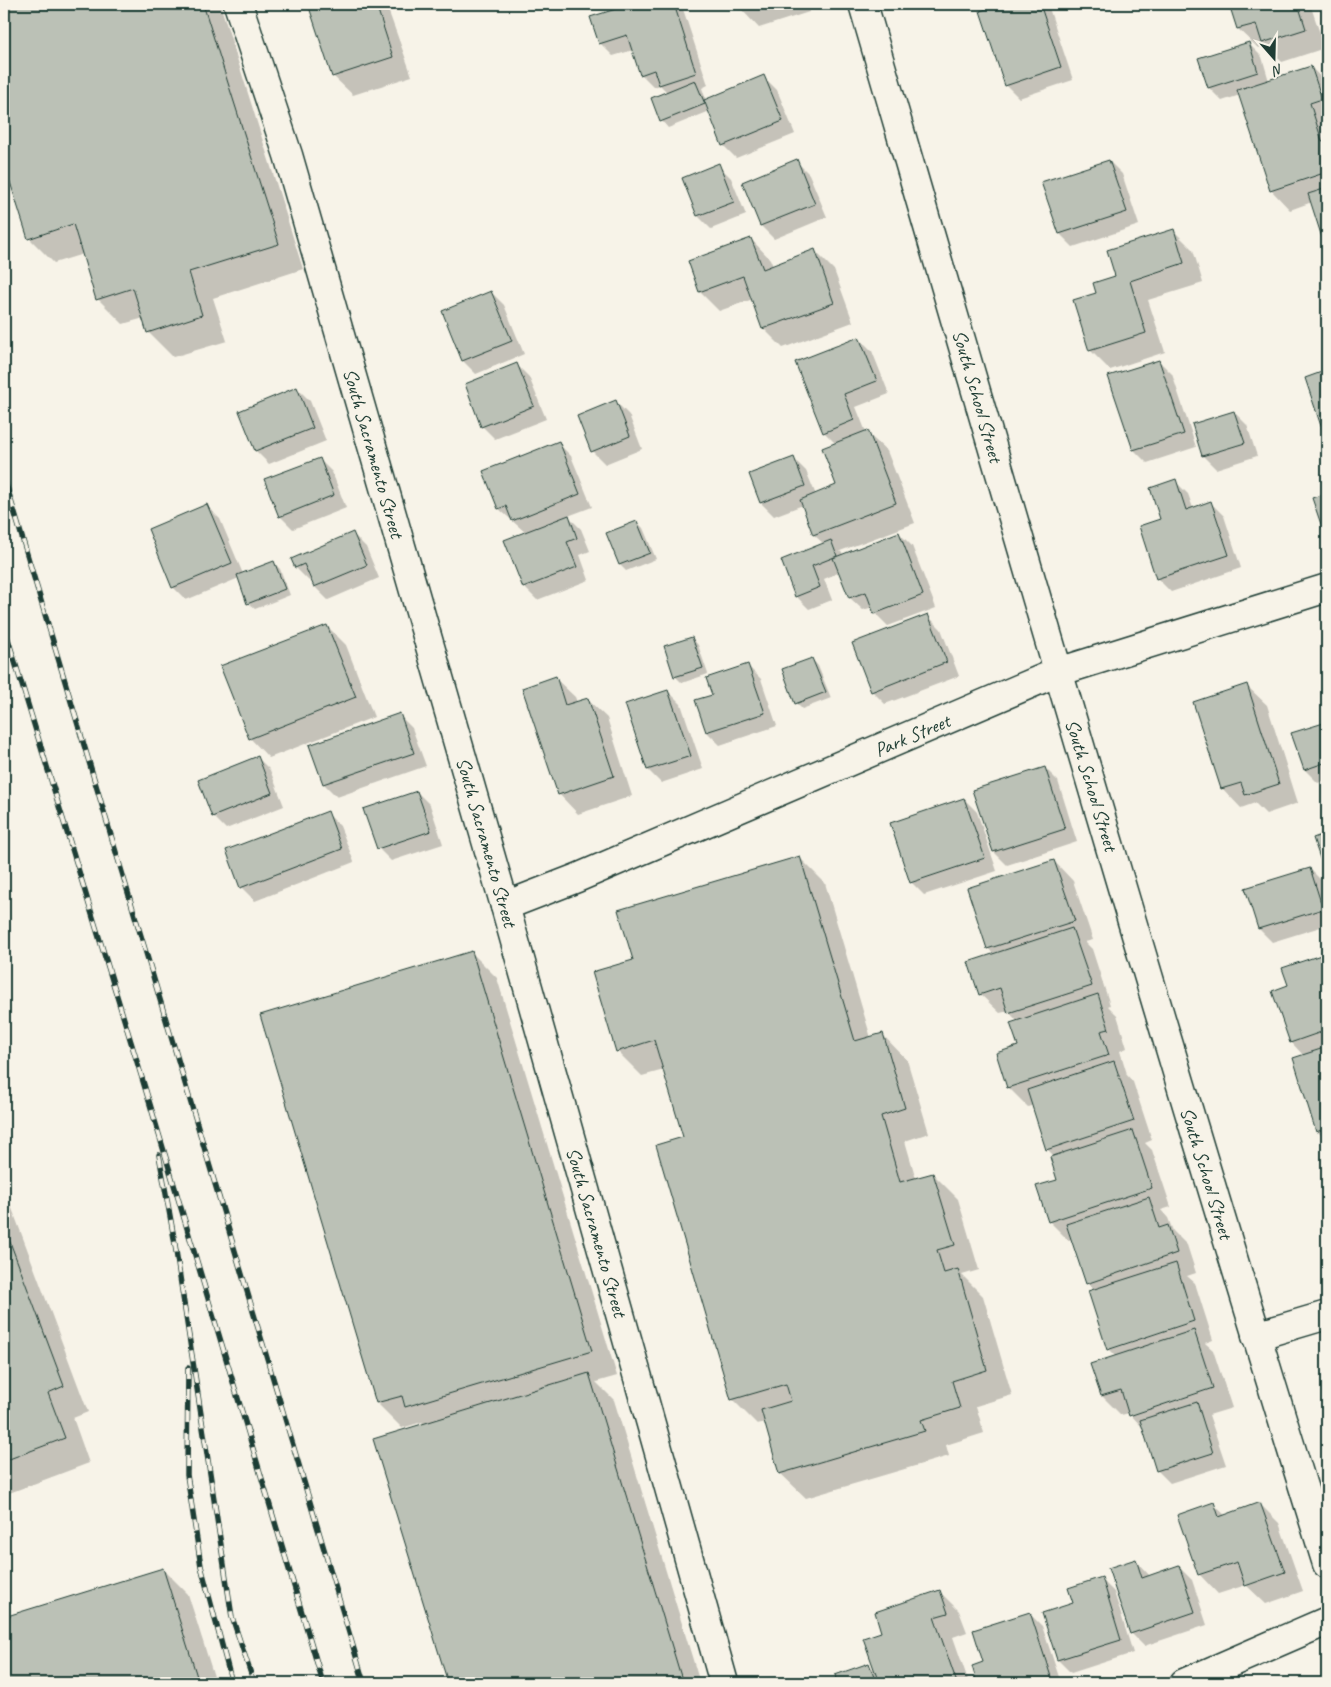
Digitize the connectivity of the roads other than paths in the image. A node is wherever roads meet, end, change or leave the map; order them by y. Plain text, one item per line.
1 (238, 4) edge
2 (863, 4) edge
3 (1327, 588) edge
4 (1058, 672) junction
5 (505, 906) junction
6 (1327, 1314) edge
7 (1256, 1336) junction
8 (1327, 1564) edge
9 (1327, 1621) edge
10 (724, 1683) edge
11 (1184, 1683) edge

1 - 5 street, South Sacramento Street
2 - 4 street, South School Street
3 - 4 street, Park Street
4 - 5 street, Park Street
4 - 7 street, South School Street
5 - 10 street, South Sacramento Street
6 - 7 street
7 - 8 street, South School Street
9 - 11 street

